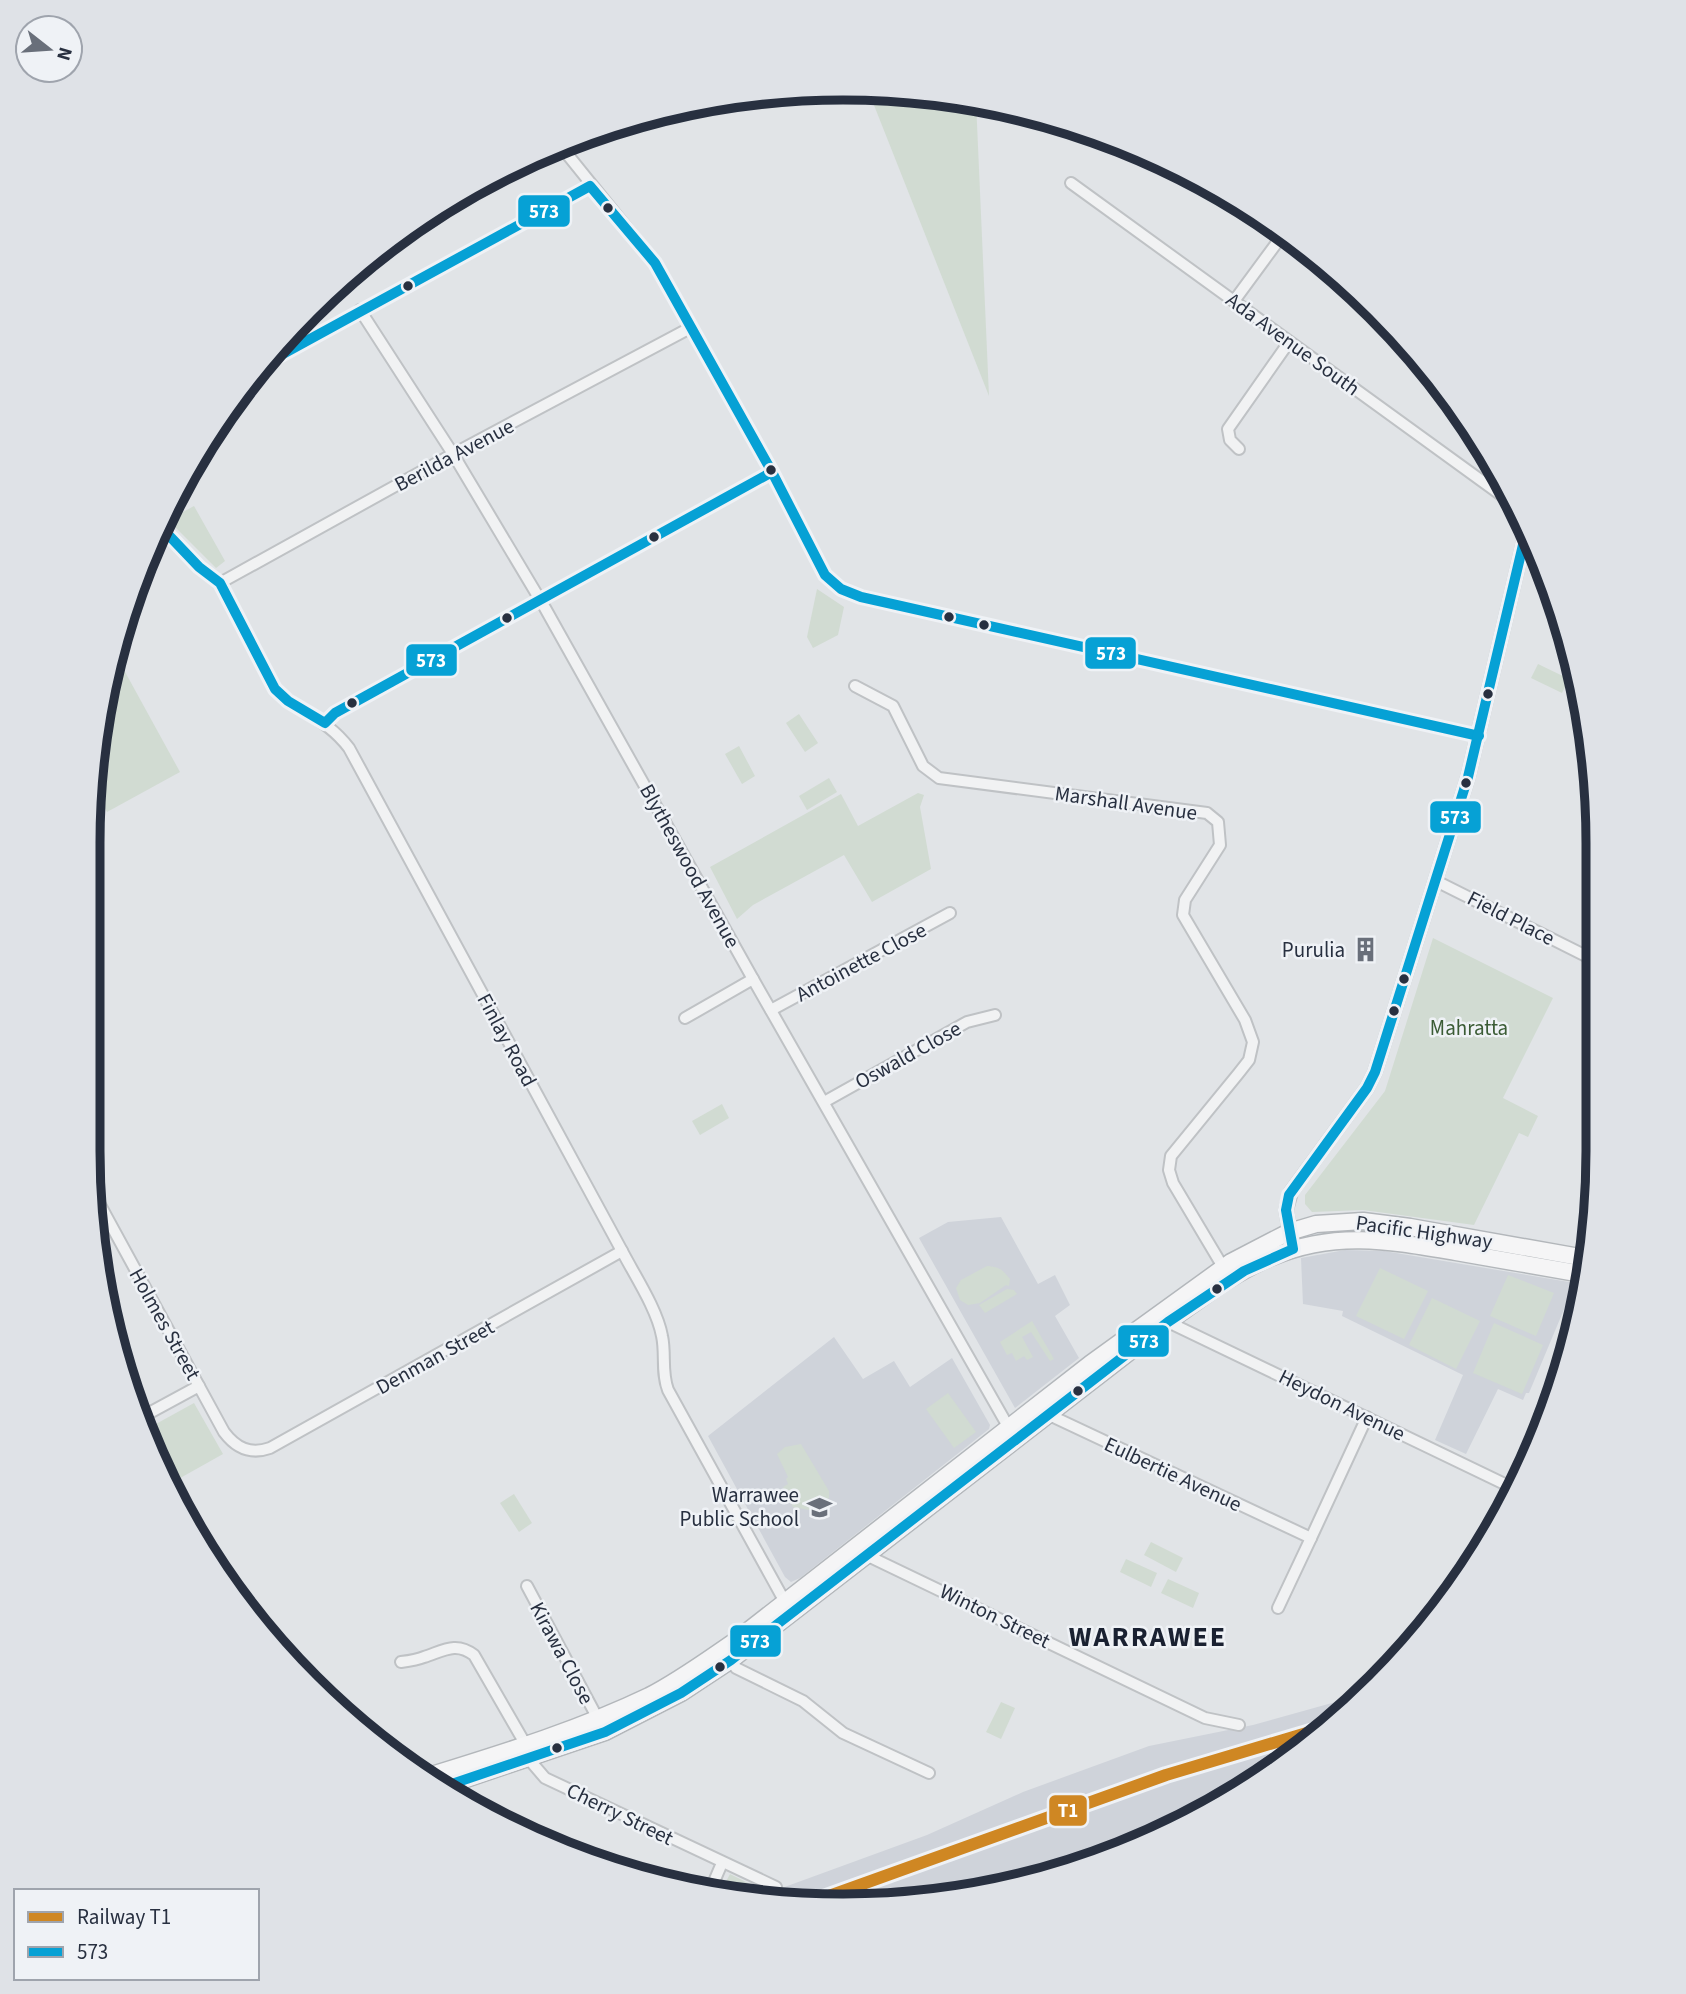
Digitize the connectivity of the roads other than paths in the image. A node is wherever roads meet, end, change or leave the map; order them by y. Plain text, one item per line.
1 (566, 153) edge
2 (1071, 183) dead end
3 (590, 186) junction
4 (1278, 241) edge
5 (1234, 300) junction
6 (360, 310) junction
7 (690, 328) junction
8 (1289, 342) junction
9 (284, 353) edge
10 (1239, 449) dead end
11 (453, 454) junction
12 (772, 472) junction
13 (1499, 493) edge
14 (167, 534) edge
15 (1523, 544) edge
16 (220, 583) junction
17 (540, 599) junction
18 (855, 686) dead end
19 (325, 723) junction
20 (1479, 736) junction
21 (1436, 881) junction
22 (950, 913) dead end
23 (1586, 956) dead end
24 (753, 979) junction
25 (771, 1010) junction
26 (995, 1015) dead end
27 (685, 1018) dead end
28 (824, 1102) junction
29 (102, 1208) edge
30 (1289, 1231) junction
31 (1293, 1249) junction
32 (622, 1251) junction
33 (1579, 1257) edge
34 (1223, 1267) junction
35 (1576, 1273) edge
36 (1168, 1322) junction
37 (199, 1386) junction
38 (1042, 1410) junction
39 (148, 1414) edge
40 (1367, 1418) junction
41 (1009, 1428) junction
42 (244, 1450) joint
43 (1507, 1485) edge
44 (1311, 1538) junction
45 (866, 1555) junction
46 (527, 1586) dead end
47 (785, 1602) junction
48 (1278, 1608) dead end
49 (731, 1660) junction
50 (401, 1662) dead end
51 (598, 1719) junction
52 (1239, 1725) dead end
53 (528, 1752) junction
54 (929, 1773) dead end
55 (438, 1774) edge
56 (452, 1783) edge
57 (722, 1863) junction
58 (714, 1883) edge
59 (776, 1887) dead end

1 - 3 street
2 - 5 street, Ada Avenue South
3 - 6 street
3 - 7 street
4 - 5 street
5 - 8 street, Ada Avenue South
6 - 9 street
6 - 11 street, Blytheswood Avenue
7 - 11 street, Berilda Avenue
7 - 12 street
8 - 10 street
8 - 13 street, Ada Avenue South
11 - 16 street, Berilda Avenue
11 - 17 street, Blytheswood Avenue
12 - 17 street
12 - 20 street
14 - 16 street, Finlay Road
15 - 20 main road
16 - 19 street, Finlay Road
17 - 19 street
17 - 24 street, Blytheswood Avenue
18 - 34 street, Marshall Avenue
19 - 32 street, Finlay Road
20 - 21 main road
21 - 23 street, Field Place
21 - 30 main road
22 - 25 street, Antoinette Close
24 - 25 street, Blytheswood Avenue
24 - 27 street
25 - 28 street, Blytheswood Avenue
26 - 28 street, Oswald Close
28 - 41 street, Blytheswood Avenue
29 - 37 street, Holmes Street
30 - 31 main road
30 - 33 highway, Pacific Highway
30 - 34 highway, Pacific Highway
31 - 35 highway, Pacific Highway
31 - 36 highway, Pacific Highway
32 - 42 street, Denman Street
32 - 47 street, Finlay Road
34 - 38 highway, Pacific Highway
36 - 38 highway, Pacific Highway
36 - 40 street, Heydon Avenue
37 - 39 street
37 - 42 street, Holmes Street
38 - 41 highway, Pacific Highway
38 - 44 street, Eulbertie Avenue
38 - 45 highway, Pacific Highway
40 - 43 street, Heydon Avenue
40 - 44 street
41 - 47 highway, Pacific Highway
44 - 48 street
45 - 49 highway, Pacific Highway
45 - 52 street, Winton Street
46 - 51 street, Kirawa Close
47 - 51 highway, Pacific Highway
49 - 53 highway, Pacific Highway
49 - 54 street
50 - 53 street, Cherry Street
51 - 53 highway, Pacific Highway
53 - 55 highway, Pacific Highway
53 - 56 highway, Pacific Highway
53 - 57 street, Cherry Street
57 - 58 street
57 - 59 street, Cherry Street

